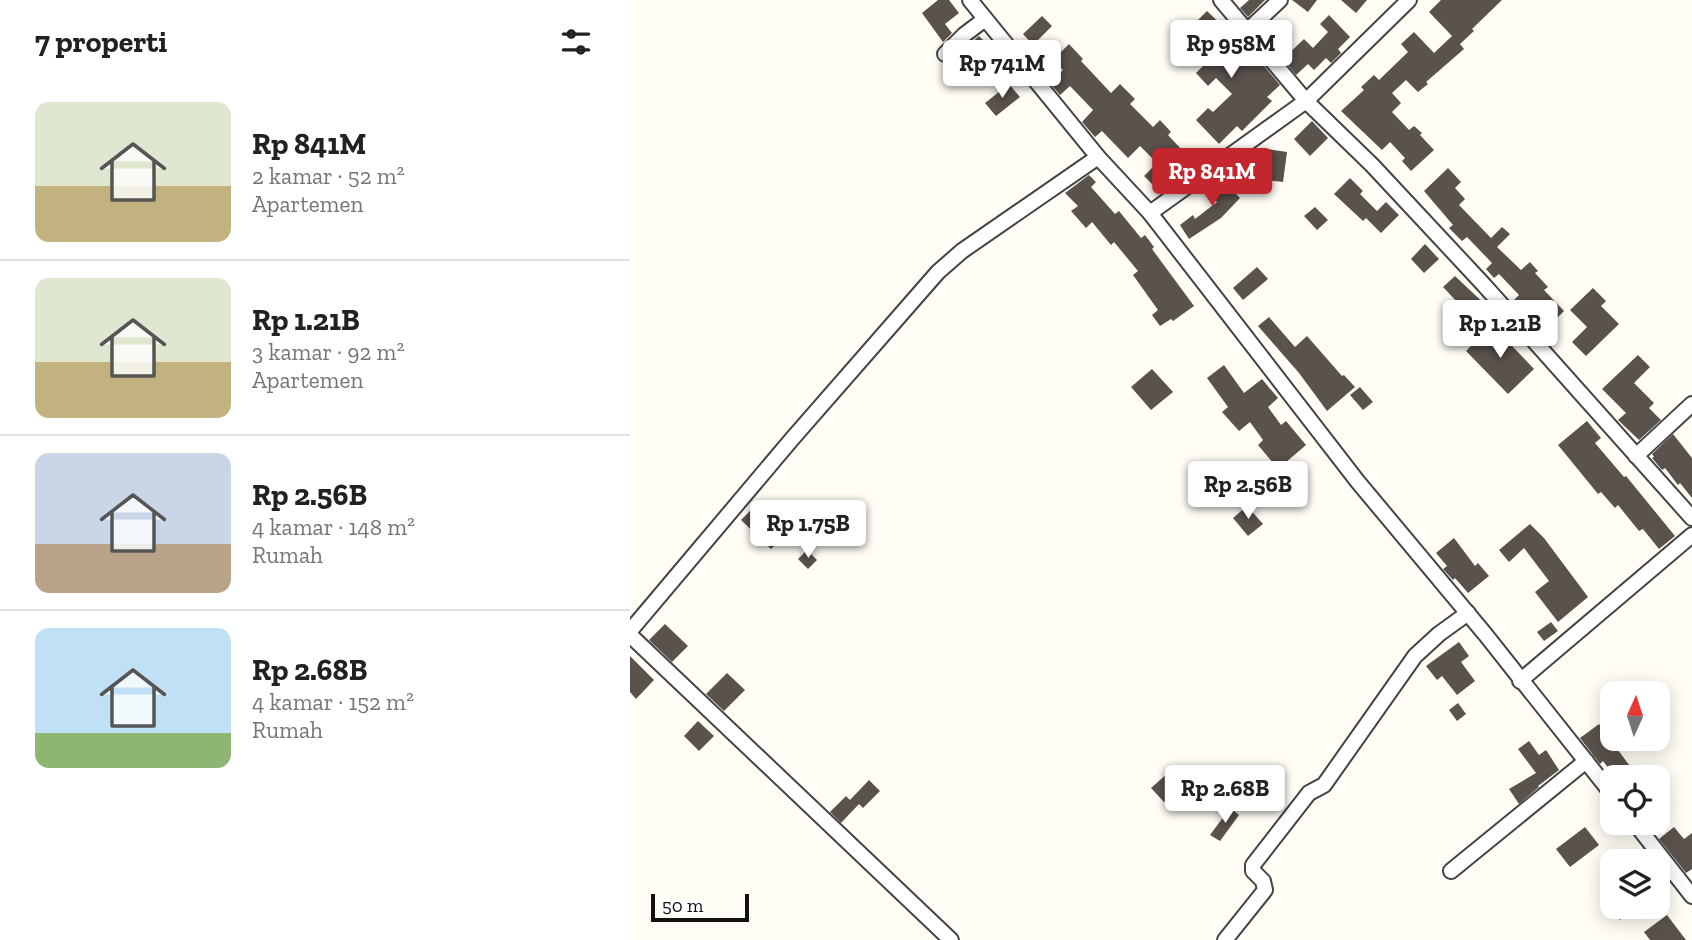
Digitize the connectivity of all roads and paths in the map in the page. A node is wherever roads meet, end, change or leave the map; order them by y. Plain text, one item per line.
1 (971, 0) edge
2 (1221, 0) edge
3 (1280, 0) edge
4 (1409, 0) edge
5 (985, 19) junction
6 (1246, 32) junction
7 (945, 54) dead end
8 (1306, 101) junction
9 (1098, 157) junction
10 (1150, 213) junction
11 (1692, 404) edge
12 (1636, 456) junction
13 (1692, 518) edge
14 (1692, 535) edge
15 (1468, 613) junction
16 (630, 633) edge
17 (1520, 681) junction
18 (1586, 761) junction
19 (1600, 779) edge
20 (1644, 835) edge
21 (1451, 871) dead end
22 (1692, 896) edge
23 (951, 940) edge
24 (1225, 940) edge

1 - 5 street
2 - 6 street
3 - 6 street
4 - 8 street
5 - 7 street
5 - 9 street
6 - 8 street
8 - 10 street
8 - 12 street
9 - 10 street
9 - 16 street
10 - 15 street
11 - 12 street
12 - 13 street
14 - 17 street
15 - 17 street
15 - 24 street
16 - 23 street
17 - 18 street
18 - 19 street
18 - 21 street
20 - 22 street

